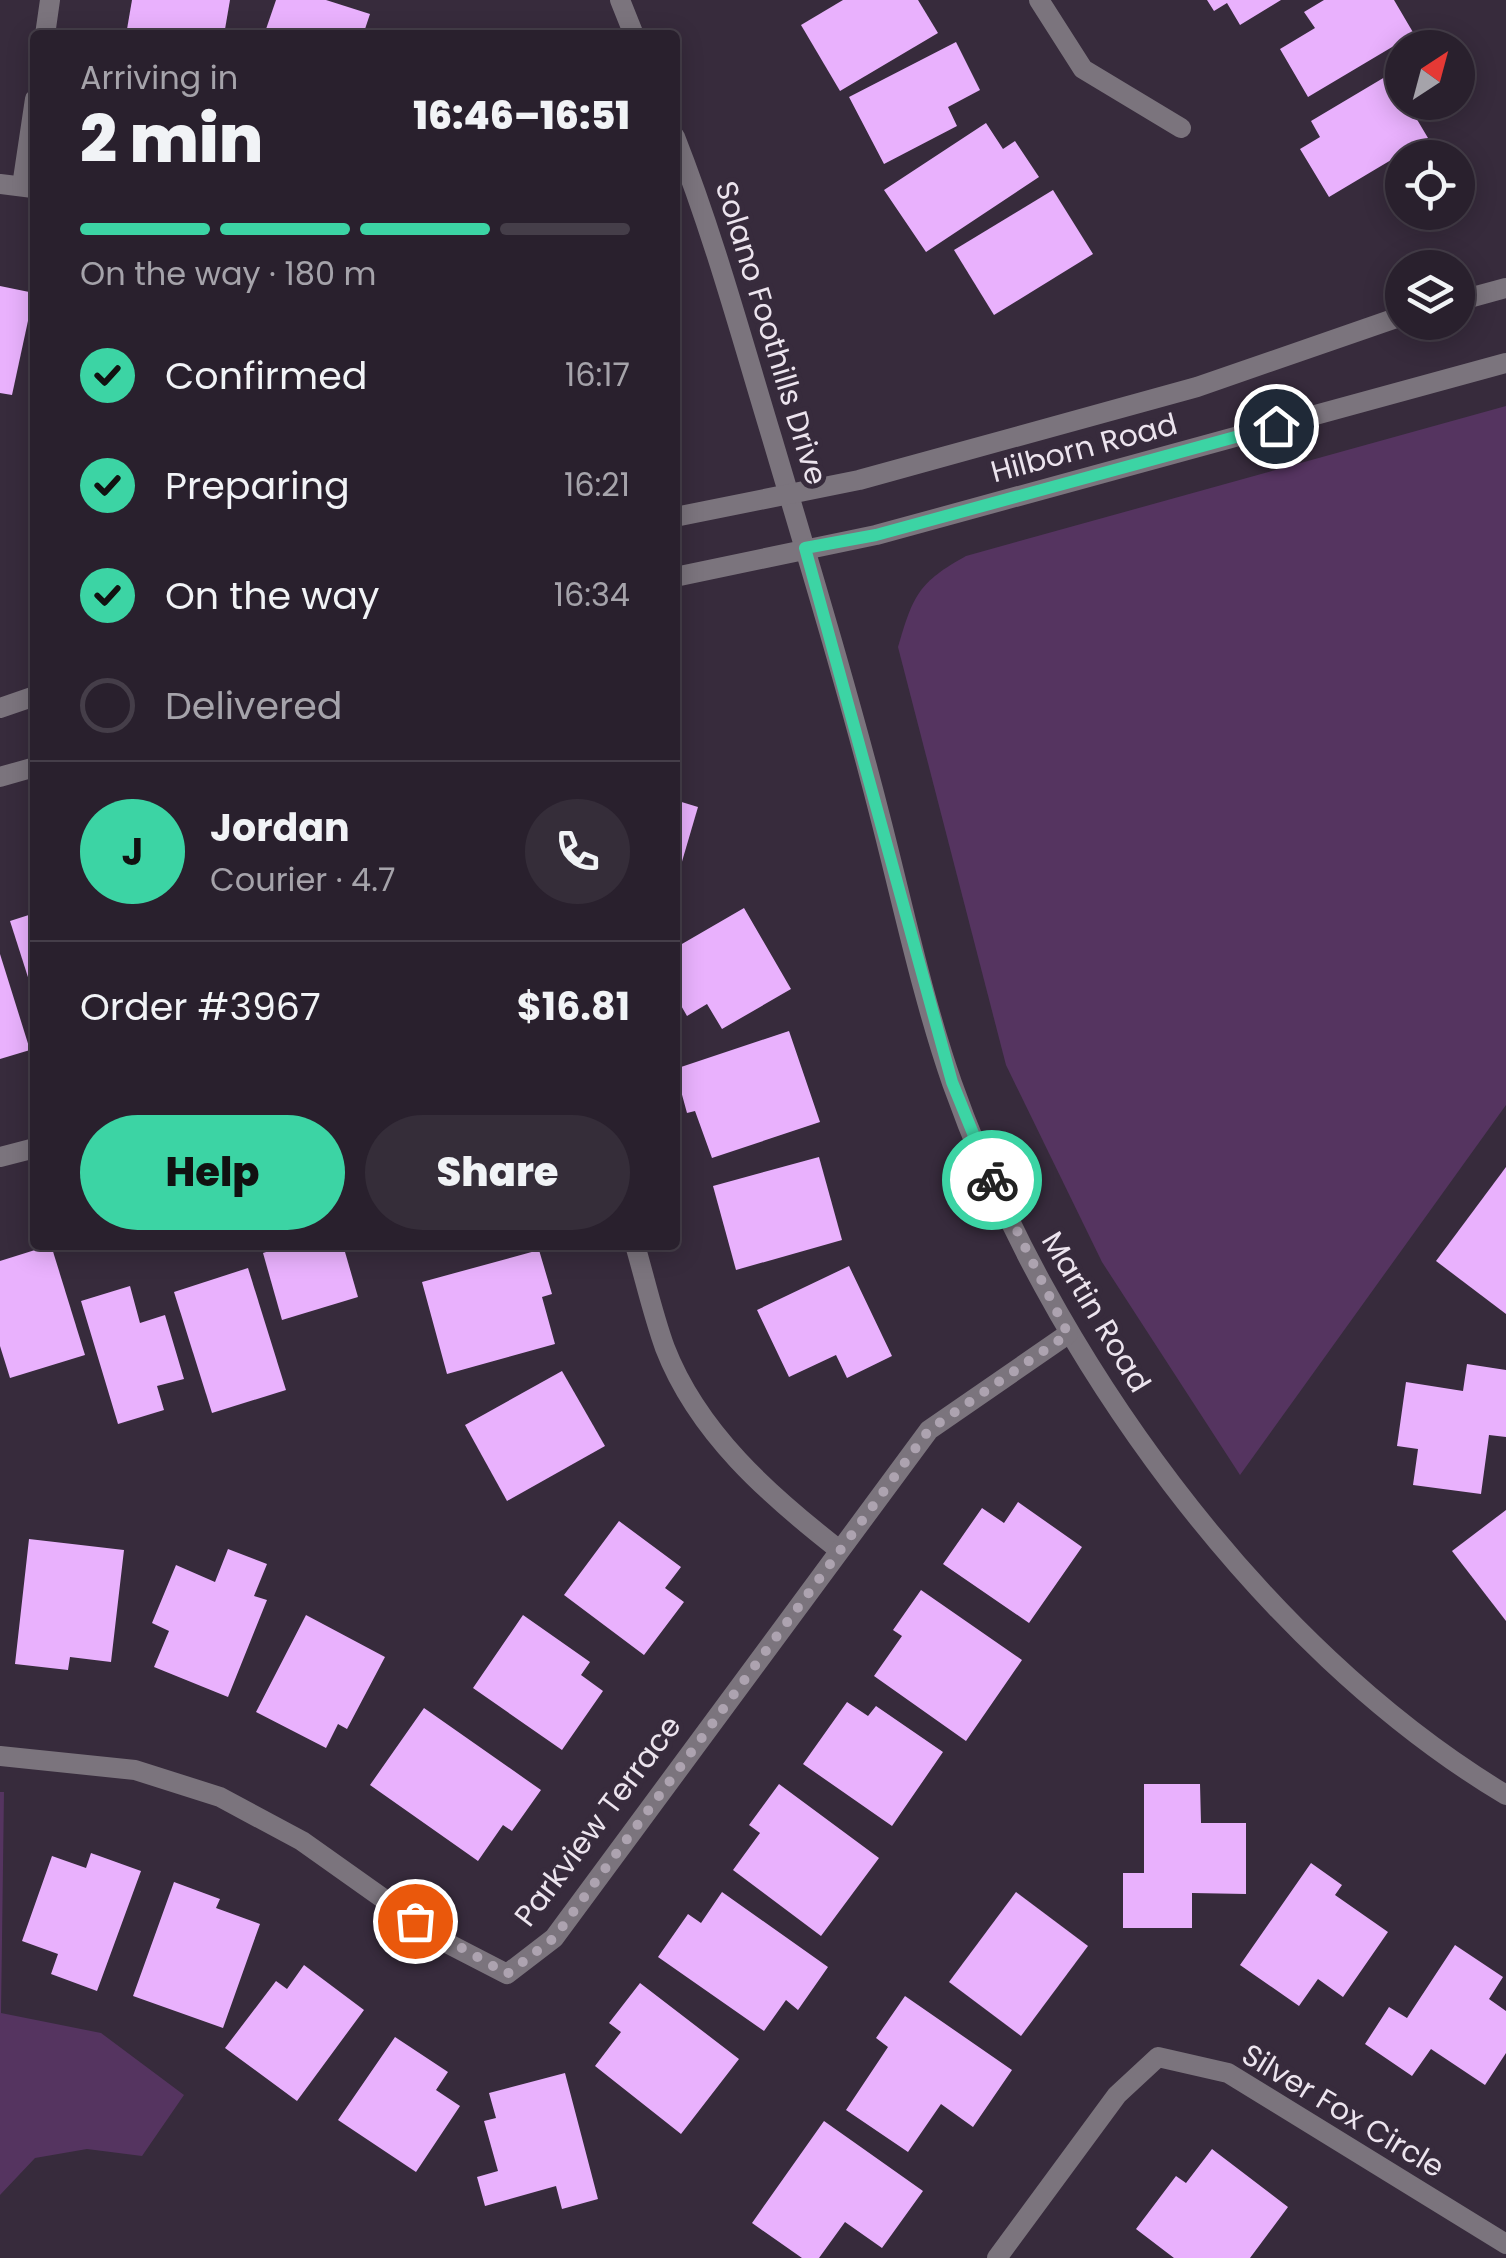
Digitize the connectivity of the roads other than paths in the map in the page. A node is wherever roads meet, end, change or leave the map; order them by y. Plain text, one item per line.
1 (50, 0) edge
2 (620, 0) edge
3 (1039, 0) edge
4 (45, 30) edge
5 (632, 30) edge
6 (1181, 128) dead end
7 (680, 151) edge
8 (30, 162) edge
9 (0, 184) edge
10 (28, 188) edge
11 (1506, 288) edge
12 (1475, 296) edge
13 (1385, 322) edge
14 (1506, 363) edge
15 (788, 492) junction
16 (680, 515) edge
17 (805, 548) junction
18 (680, 576) edge
19 (30, 698) edge
20 (0, 708) edge
21 (30, 768) edge
22 (0, 777) edge
23 (30, 1149) edge
24 (0, 1157) edge
25 (636, 1250) edge
26 (1068, 1334) junction
27 (838, 1549) junction
28 (0, 1756) edge
29 (1506, 1796) edge
30 (1506, 2244) edge
31 (997, 2258) edge

1 - 4 street
2 - 5 street
3 - 6 street
7 - 15 street, Solano Foothills Drive
8 - 10 street
9 - 10 street
11 - 12 street
13 - 15 street, Hilborn Road
14 - 17 street, Hilborn Road
15 - 16 street, Hilborn Road
15 - 17 street, Solano Foothills Drive
17 - 18 street, Hilborn Road
17 - 26 street, Martin Road
19 - 20 street
21 - 22 street
23 - 24 street
25 - 27 street
26 - 27 street, Parkview Terrace
26 - 29 street, Martin Road
27 - 28 street, Parkview Terrace
30 - 31 street, Silver Fox Circle

